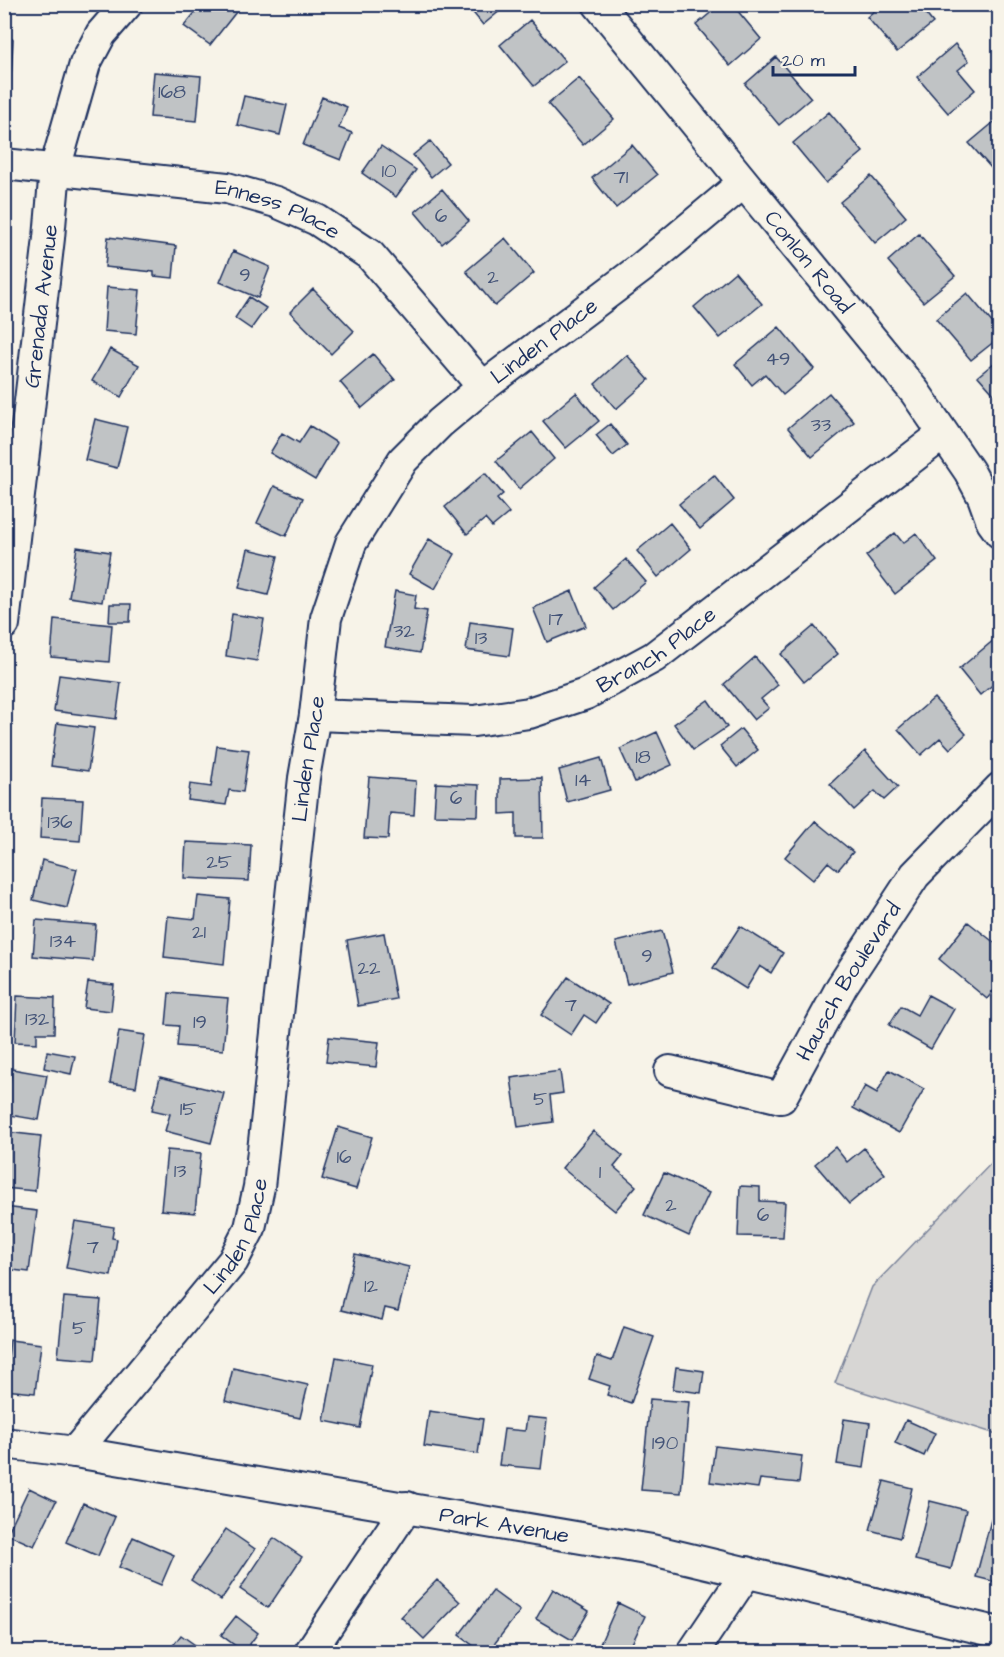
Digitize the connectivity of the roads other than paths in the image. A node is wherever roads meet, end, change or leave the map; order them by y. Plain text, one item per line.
1 (127, 4) edge
2 (598, 4) edge
3 (4, 164) edge
4 (55, 169) junction
5 (743, 183) junction
6 (483, 387) junction
7 (943, 434) junction
8 (999, 533) edge
9 (4, 624) edge
10 (315, 715) junction
11 (999, 788) edge
12 (670, 1071) dead end
13 (4, 1443) edge
14 (75, 1452) junction
15 (407, 1507) junction
16 (747, 1572) junction
17 (999, 1633) edge
18 (309, 1653) edge
19 (693, 1653) edge

1 - 4 street, Grenada Avenue
2 - 5 street, Conlon Road
3 - 4 street, Enness Place
4 - 6 street, Enness Place
4 - 9 street, Grenada Avenue
5 - 6 street, Linden Place
5 - 7 street, Conlon Road
6 - 10 street, Linden Place
7 - 8 street, Conlon Road
7 - 10 street, Branch Place
10 - 14 street, Linden Place
11 - 12 street, Hausch Boulevard
13 - 14 street, Park Avenue
14 - 15 street, Park Avenue
15 - 16 street, Park Avenue
15 - 18 street
16 - 17 street, Park Avenue
16 - 19 street

